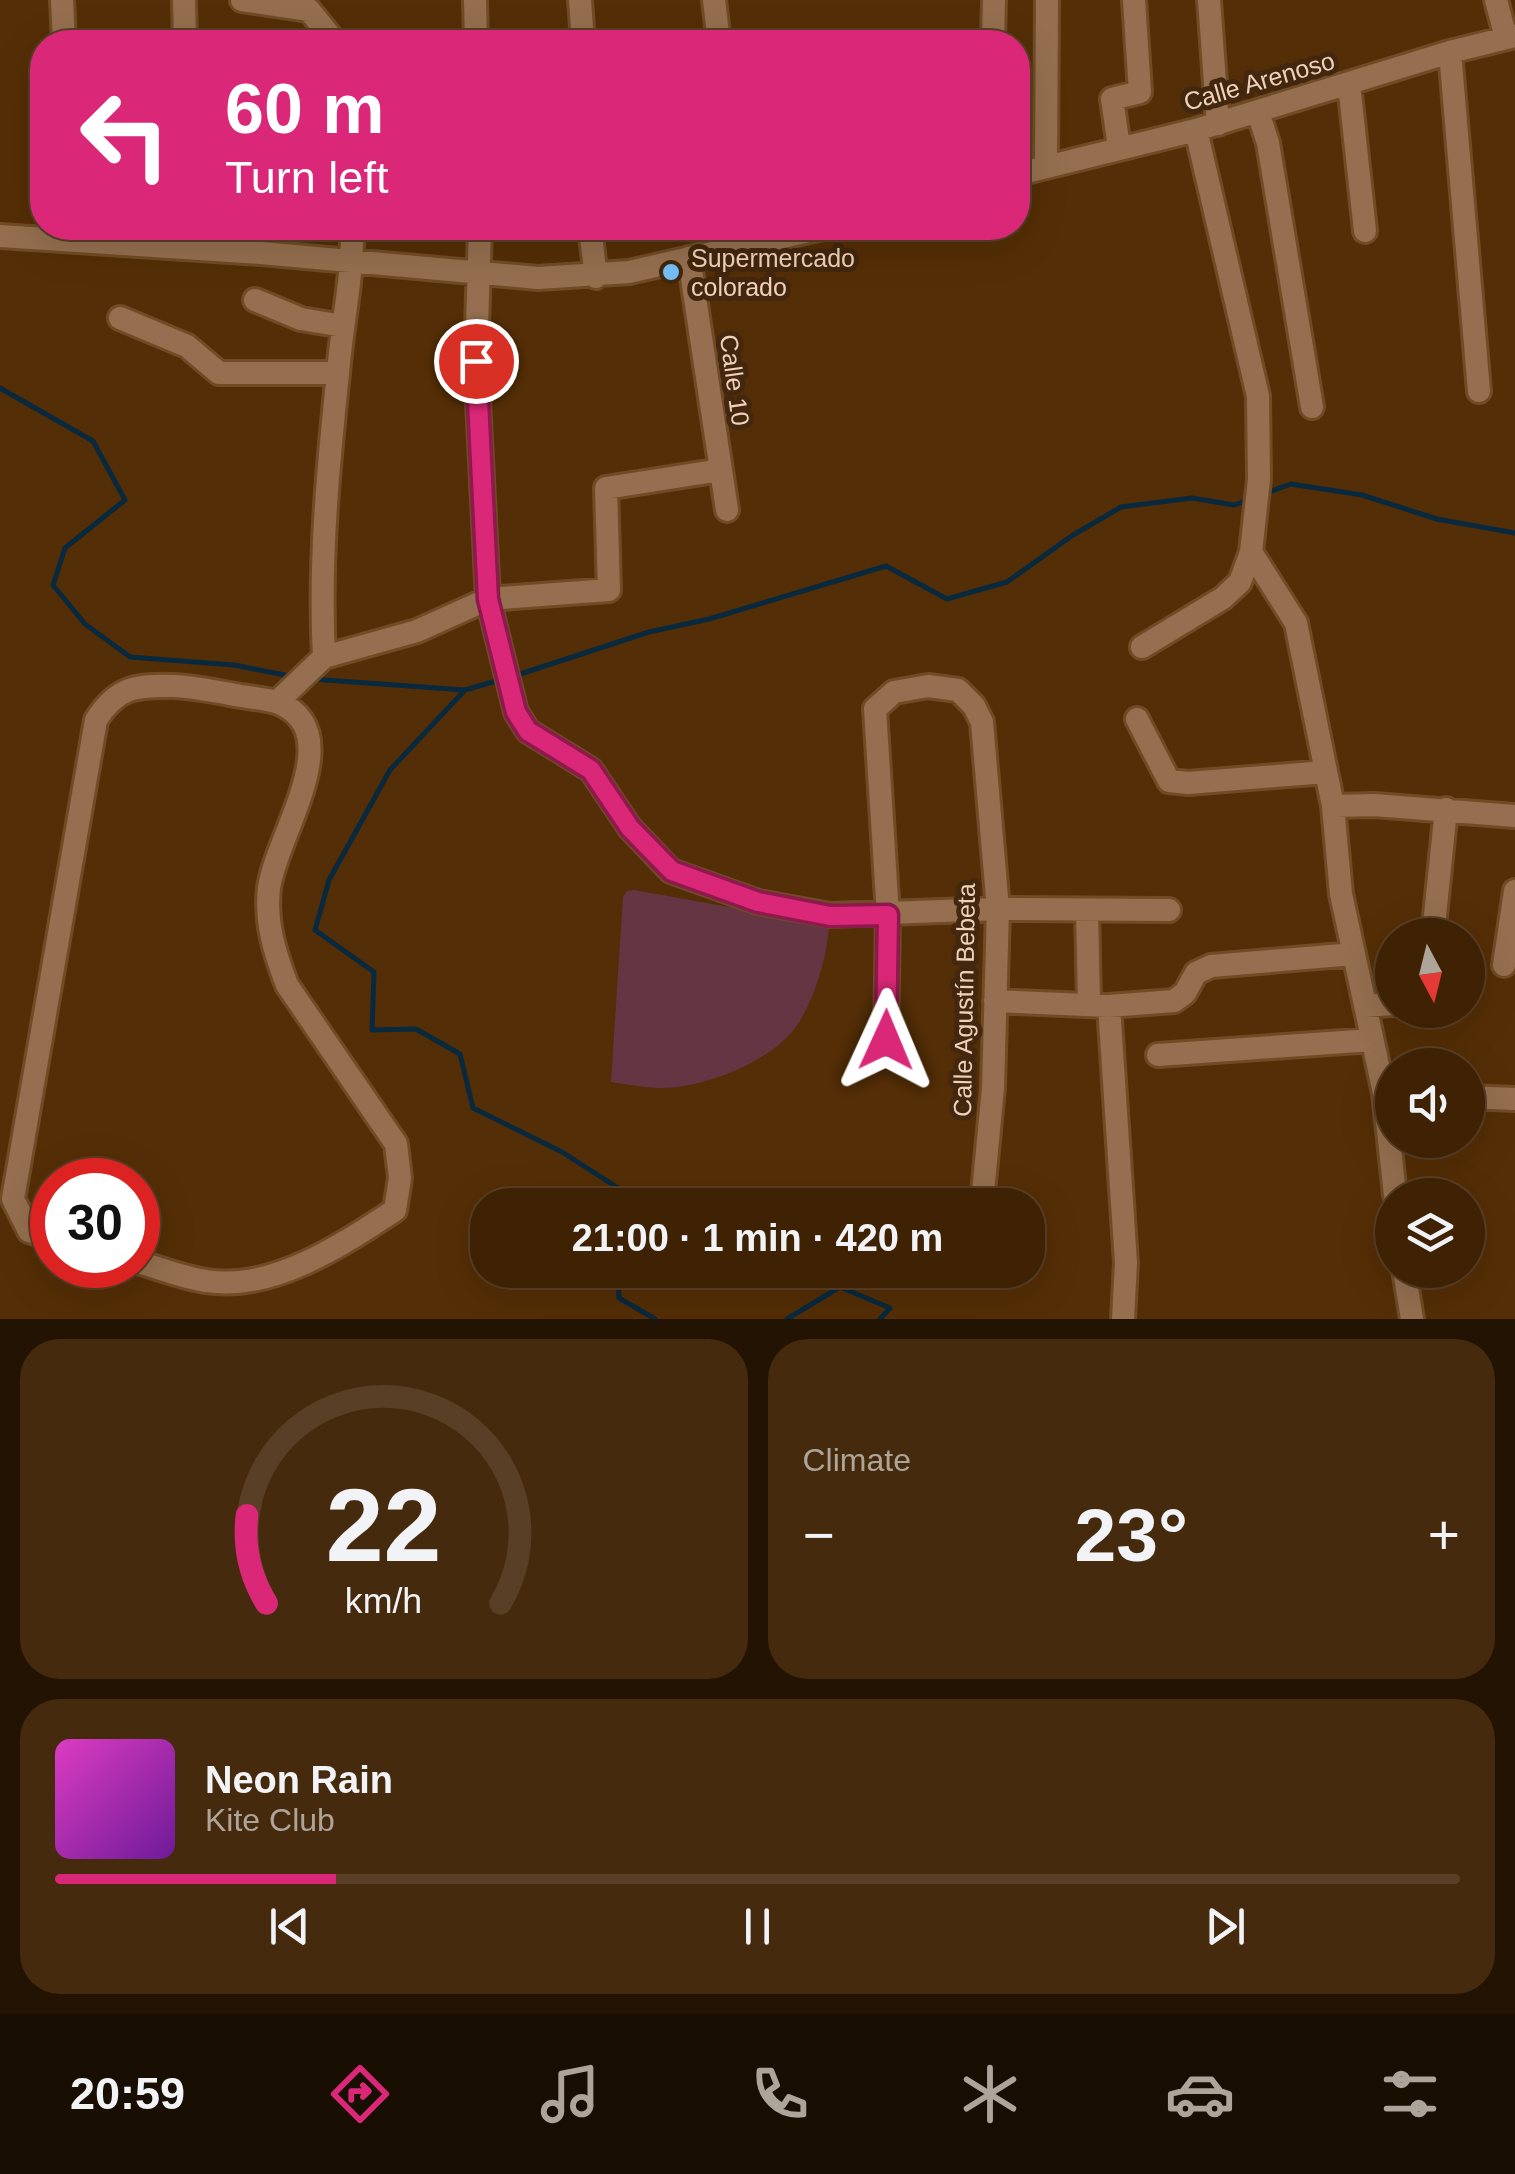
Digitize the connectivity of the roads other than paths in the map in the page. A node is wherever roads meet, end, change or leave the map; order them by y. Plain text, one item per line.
1 (62, 0) edge
2 (184, 0) edge
3 (242, 0) edge
4 (475, 0) edge
5 (580, 0) edge
6 (714, 0) edge
7 (994, 0) edge
8 (1047, 0) edge
9 (1134, 0) edge
10 (1209, 0) edge
11 (1496, 0) edge
12 (63, 30) edge
13 (185, 30) edge
14 (325, 30) edge
15 (476, 30) edge
16 (581, 30) edge
17 (718, 30) edge
18 (993, 30) edge
19 (1510, 37) edge
20 (1450, 52) junction
21 (1349, 84) junction
22 (1258, 112) junction
23 (1207, 127) junction
24 (1119, 147) junction
25 (1046, 165) junction
26 (1030, 170) edge
27 (1365, 232) dead end
28 (0, 236) edge
29 (30, 236) edge
30 (205, 240) edge
31 (352, 240) edge
32 (480, 240) edge
33 (591, 240) edge
34 (738, 240) edge
35 (689, 258) junction
36 (352, 260) junction
37 (481, 270) junction
38 (596, 277) junction
39 (255, 300) dead end
40 (120, 318) dead end
41 (343, 326) junction
42 (338, 373) junction
43 (1479, 392) dead end
44 (1312, 407) dead end
45 (720, 470) junction
46 (726, 510) dead end
47 (1252, 552) junction
48 (488, 599) junction
49 (1142, 648) dead end
50 (320, 660) junction
51 (284, 695) junction
52 (1137, 719) dead end
53 (1326, 772) junction
54 (1334, 806) junction
55 (1446, 809) junction
56 (1515, 816) edge
57 (1515, 890) edge
58 (998, 909) junction
59 (1087, 910) junction
60 (1169, 910) dead end
61 (888, 915) junction
62 (1435, 918) edge
63 (1354, 954) junction
64 (1504, 965) dead end
65 (995, 1001) junction
66 (1099, 1005) junction
67 (1375, 1005) edge
68 (1365, 1006) junction
69 (886, 1040) dead end
70 (1372, 1040) junction
71 (1375, 1050) edge
72 (1158, 1055) dead end
73 (1485, 1098) edge
74 (1515, 1099) edge
75 (983, 1188) edge
76 (30, 1232) edge
77 (160, 1268) edge
78 (1407, 1288) edge
79 (1124, 1319) edge
80 (1412, 1319) edge

1 - 12 street
2 - 13 street
3 - 14 street
4 - 15 street
5 - 16 street
6 - 17 street
7 - 18 street
8 - 25 street
9 - 24 street
10 - 23 street
11 - 19 street
19 - 20 street, Calle Arenoso
20 - 21 street, Calle Arenoso
20 - 43 street
21 - 22 street, Calle Arenoso
21 - 27 street
22 - 23 street, Calle Arenoso
22 - 44 street
23 - 24 street, Calle Arenoso
23 - 47 street
24 - 25 street, Calle Arenoso
25 - 26 street, Calle Arenoso
28 - 29 street
30 - 36 street
31 - 36 street
32 - 37 street
33 - 38 street
34 - 35 street
35 - 38 street
35 - 45 street, Calle 10
36 - 37 street
36 - 41 street
37 - 38 street
37 - 48 street
39 - 41 street
40 - 42 street
41 - 42 street
42 - 50 street
45 - 46 street, Calle 10
45 - 48 street
47 - 49 street
47 - 53 street
48 - 50 street
48 - 61 street
50 - 51 street
51 - 76 street
51 - 77 street
52 - 53 street
53 - 54 street
54 - 55 street
54 - 63 street
55 - 56 street
55 - 62 street
57 - 64 street
58 - 59 street
58 - 61 street
58 - 61 street, Calle Agustín Bebeta
58 - 65 street, Calle Agustín Bebeta
59 - 60 street
59 - 66 street
61 - 69 street, Calle Agustín Bebeta
63 - 66 street
63 - 68 street
65 - 66 street
65 - 75 street, Calle Agustín Bebeta
66 - 79 street
67 - 68 street
68 - 70 street
70 - 71 street
70 - 72 street
73 - 74 street
78 - 80 street

